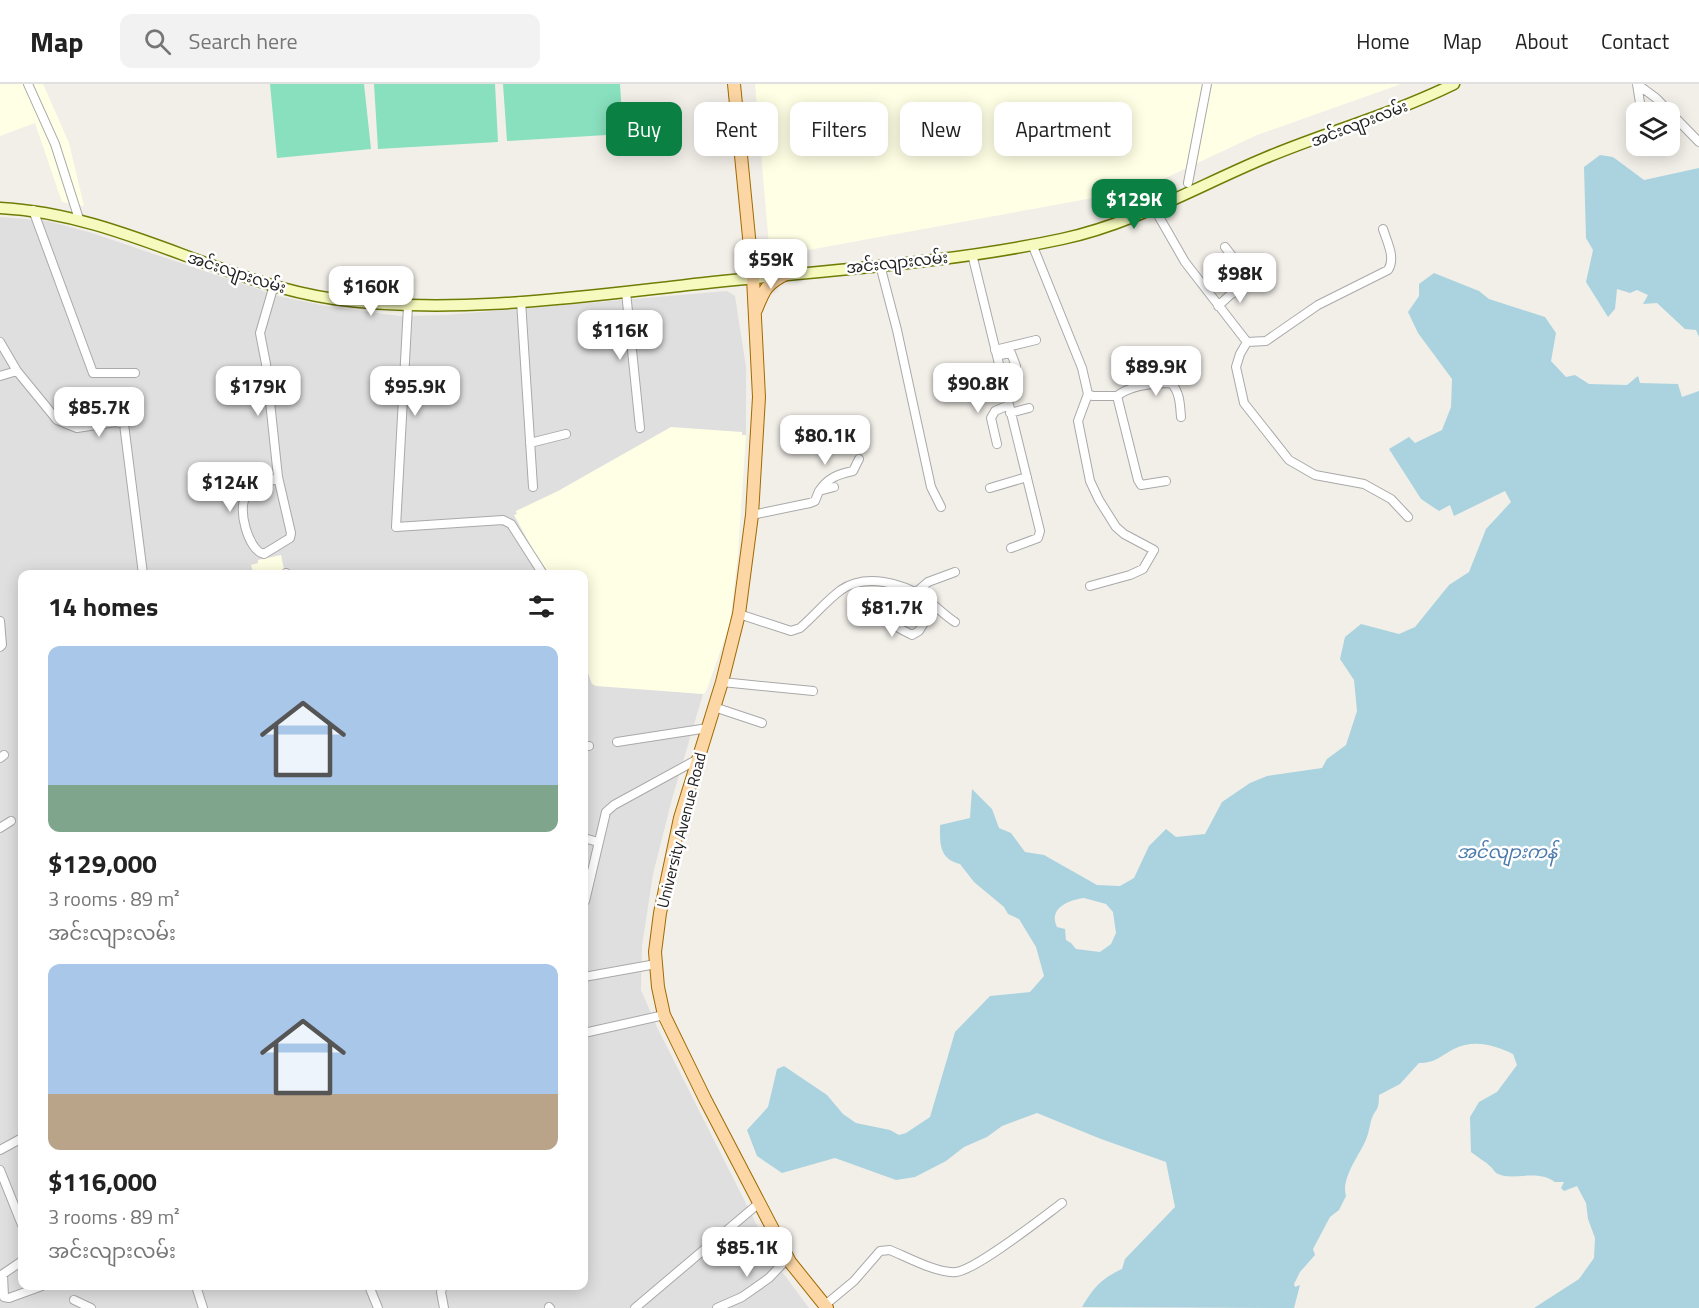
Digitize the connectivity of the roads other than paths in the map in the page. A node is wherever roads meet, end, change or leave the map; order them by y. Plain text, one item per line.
1 (28, 84) edge
2 (734, 84) edge
3 (1207, 84) edge
4 (1454, 84) edge
5 (1637, 84) edge
6 (1640, 102) edge
7 (1699, 142) edge
8 (1188, 183) dead end
9 (0, 208) edge
10 (1154, 208) junction
11 (33, 210) junction
12 (79, 219) junction
13 (1383, 229) dead end
14 (1032, 244) junction
15 (1225, 247) dead end
16 (972, 254) junction
17 (880, 265) junction
18 (786, 274) junction
19 (753, 278) junction
20 (274, 285) junction
21 (626, 292) junction
22 (521, 301) junction
23 (408, 306) junction
24 (1218, 306) junction
25 (754, 314) junction
26 (1036, 340) dead end
27 (0, 342) edge
28 (1247, 342) junction
29 (996, 353) junction
30 (1016, 366) dead end
31 (17, 371) junction
32 (135, 373) dead end
33 (0, 376) edge
34 (1088, 394) junction
35 (1118, 396) junction
36 (1029, 408) dead end
37 (1010, 409) junction
38 (1181, 417) dead end
39 (640, 428) dead end
40 (566, 434) dead end
41 (530, 443) junction
42 (997, 444) dead end
43 (859, 459) dead end
44 (278, 477) junction
45 (1027, 477) junction
46 (1166, 481) dead end
47 (533, 487) dead end
48 (834, 487) dead end
49 (990, 488) dead end
50 (819, 491) junction
51 (941, 507) dead end
52 (752, 515) junction
53 (1408, 518) dead end
54 (1011, 548) dead end
55 (142, 570) edge
56 (540, 570) edge
57 (955, 572) dead end
58 (1090, 586) dead end
59 (905, 588) junction
60 (915, 593) junction
61 (934, 606) junction
62 (739, 614) junction
63 (0, 621) edge
64 (955, 622) dead end
65 (0, 647) edge
66 (723, 682) junction
67 (813, 691) dead end
68 (714, 707) junction
69 (762, 723) dead end
70 (708, 728) junction
71 (617, 742) dead end
72 (698, 759) junction
73 (11, 821) dead end
74 (0, 828) edge
75 (588, 839) edge
76 (598, 842) junction
77 (588, 887) edge
78 (656, 964) junction
79 (588, 976) edge
80 (664, 1015) junction
81 (588, 1032) edge
82 (18, 1140) edge
83 (0, 1150) edge
84 (0, 1170) edge
85 (1062, 1203) dead end
86 (758, 1204) junction
87 (18, 1215) edge
88 (788, 1258) junction
89 (18, 1264) edge
90 (31, 1290) edge
91 (197, 1290) edge
92 (371, 1290) edge
93 (442, 1290) edge
94 (74, 1300) dead end
95 (826, 1307) edge
96 (91, 1308) edge
97 (202, 1308) edge
98 (378, 1308) edge
99 (444, 1308) edge
100 (635, 1308) edge
101 (717, 1308) edge

1 - 12 street
2 - 19 main road, University Avenue Road
3 - 8 street
4 - 10 main road, အင်းလျားလမ်း
5 - 6 street
5 - 7 street
9 - 11 main road, အင်းလျားလမ်း
10 - 14 main road, အင်းလျားလမ်း
10 - 24 street
11 - 12 main road, အင်းလျားလမ်း
11 - 32 street
12 - 20 main road, အင်းလျားလမ်း
13 - 28 street
14 - 16 main road, အင်းလျားလမ်း
14 - 34 street
15 - 24 street
16 - 17 main road, အင်းလျားလမ်း
16 - 29 street
17 - 18 main road, အင်းလျားလမ်း
17 - 51 street
18 - 19 main road, အင်းလျားလမ်း
18 - 25 main road
19 - 21 main road, အင်းလျားလမ်း
19 - 25 main road, University Avenue Road
20 - 23 main road, အင်းလျားလမ်း
20 - 44 street
21 - 22 main road, အင်းလျားလမ်း
21 - 39 street
22 - 23 main road, အင်းလျားလမ်း
22 - 41 street
23 - 56 street
24 - 28 street
25 - 52 main road, University Avenue Road
26 - 29 street
27 - 31 street
28 - 53 street
29 - 30 street
29 - 37 street
31 - 33 street
31 - 55 street
34 - 35 street
34 - 58 street
35 - 38 street
35 - 46 street
36 - 37 street
37 - 42 street
37 - 45 street
40 - 41 street
41 - 47 street
43 - 50 street
44 - 44 street
45 - 49 street
45 - 54 street
48 - 50 street
50 - 52 street
52 - 62 main road, University Avenue Road
57 - 60 street
59 - 60 street
59 - 61 street
59 - 62 street
60 - 61 street
61 - 64 street
62 - 66 main road, University Avenue Road
63 - 65 street
66 - 67 street
66 - 68 main road, University Avenue Road
68 - 69 street
68 - 70 main road, University Avenue Road
70 - 71 street
70 - 72 main road, University Avenue Road
72 - 76 street
72 - 78 main road, University Avenue Road
73 - 74 street
75 - 76 street
76 - 77 street
78 - 79 street
78 - 80 main road, University Avenue Road
80 - 81 street
80 - 86 main road, University Avenue Road
82 - 83 street
84 - 87 street
85 - 95 street
86 - 88 main road, University Avenue Road
86 - 100 street
88 - 95 main road, University Avenue Road
88 - 101 street
89 - 90 street
91 - 97 street
92 - 98 street
93 - 99 street
94 - 96 street

